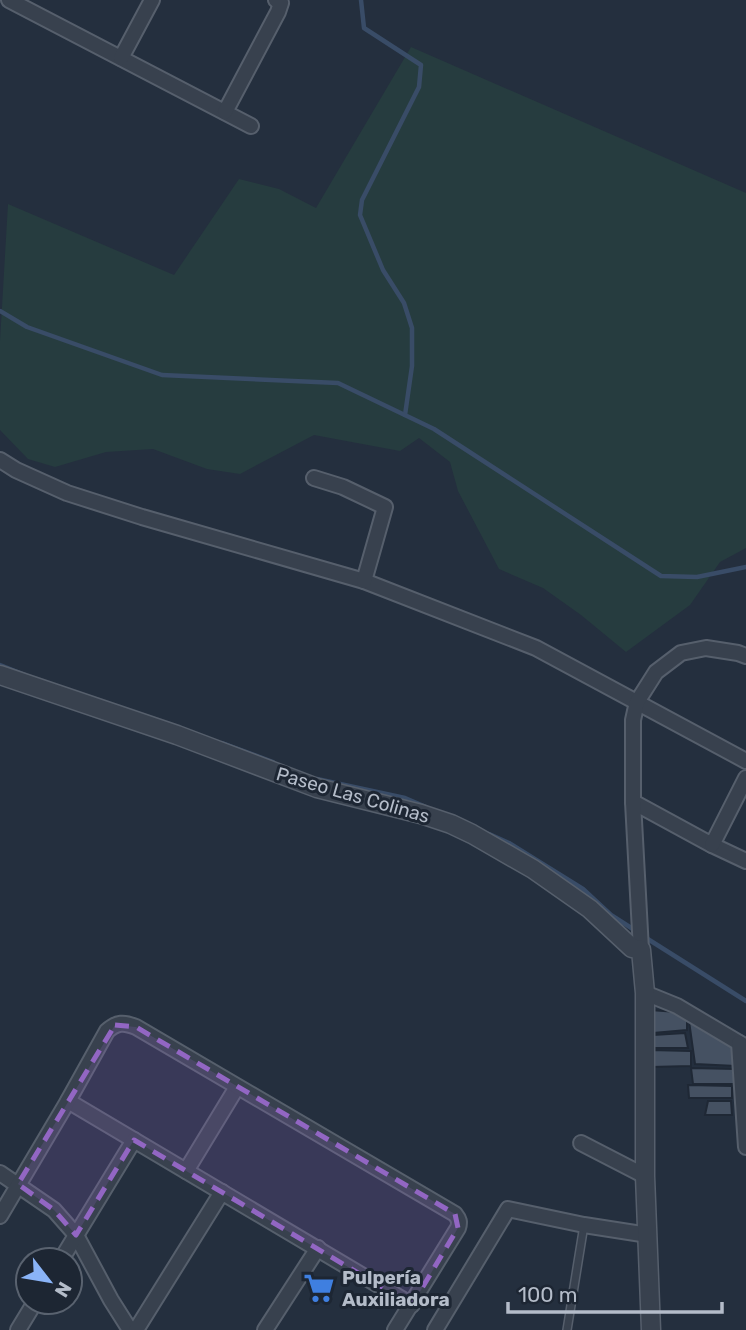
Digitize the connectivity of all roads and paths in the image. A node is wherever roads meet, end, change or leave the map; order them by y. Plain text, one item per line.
1 (152, 0) edge
2 (276, 0) edge
3 (17, 2) edge
4 (121, 58) junction
5 (225, 112) junction
6 (251, 126) dead end
7 (0, 460) edge
8 (314, 478) dead end
9 (365, 580) junction
10 (746, 656) edge
11 (0, 675) edge
12 (637, 702) junction
13 (746, 761) edge
14 (746, 778) edge
15 (633, 802) junction
16 (712, 845) junction
17 (746, 861) edge
18 (640, 946) junction
19 (645, 993) junction
20 (743, 1045) edge
21 (237, 1087) junction
22 (68, 1101) junction
23 (134, 1140) junction
24 (581, 1143) dead end
25 (746, 1147) edge
26 (186, 1171) junction
27 (0, 1173) edge
28 (645, 1176) junction
29 (18, 1184) junction
30 (222, 1192) junction
31 (0, 1216) edge
32 (584, 1225) junction
33 (76, 1235) junction
34 (648, 1235) junction
35 (69, 1246) edge
36 (318, 1248) junction
37 (412, 1305) junction
38 (130, 1330) edge
39 (136, 1330) edge
40 (265, 1330) edge
41 (395, 1330) edge
42 (435, 1330) edge
43 (567, 1330) edge
44 (650, 1330) edge

1 - 4 street
2 - 5 street
3 - 4 street
4 - 5 street
5 - 6 street
7 - 9 street
8 - 9 street
9 - 12 street
10 - 12 street
11 - 18 street, Paseo Las Colinas
12 - 13 street
12 - 15 street
14 - 16 street
15 - 16 street
15 - 18 street
16 - 17 street
18 - 19 street
19 - 20 street
19 - 28 street
20 - 25 street
21 - 22 street
21 - 26 street
21 - 37 street
22 - 23 street
22 - 29 street
23 - 26 street
23 - 33 street
24 - 28 street
26 - 30 street
27 - 29 street
28 - 34 street
29 - 31 street
29 - 33 street
30 - 36 street
30 - 39 street
32 - 34 street
32 - 42 street
32 - 43 lane
33 - 35 street
33 - 38 street
34 - 44 street
36 - 37 street
36 - 40 street
37 - 41 street

